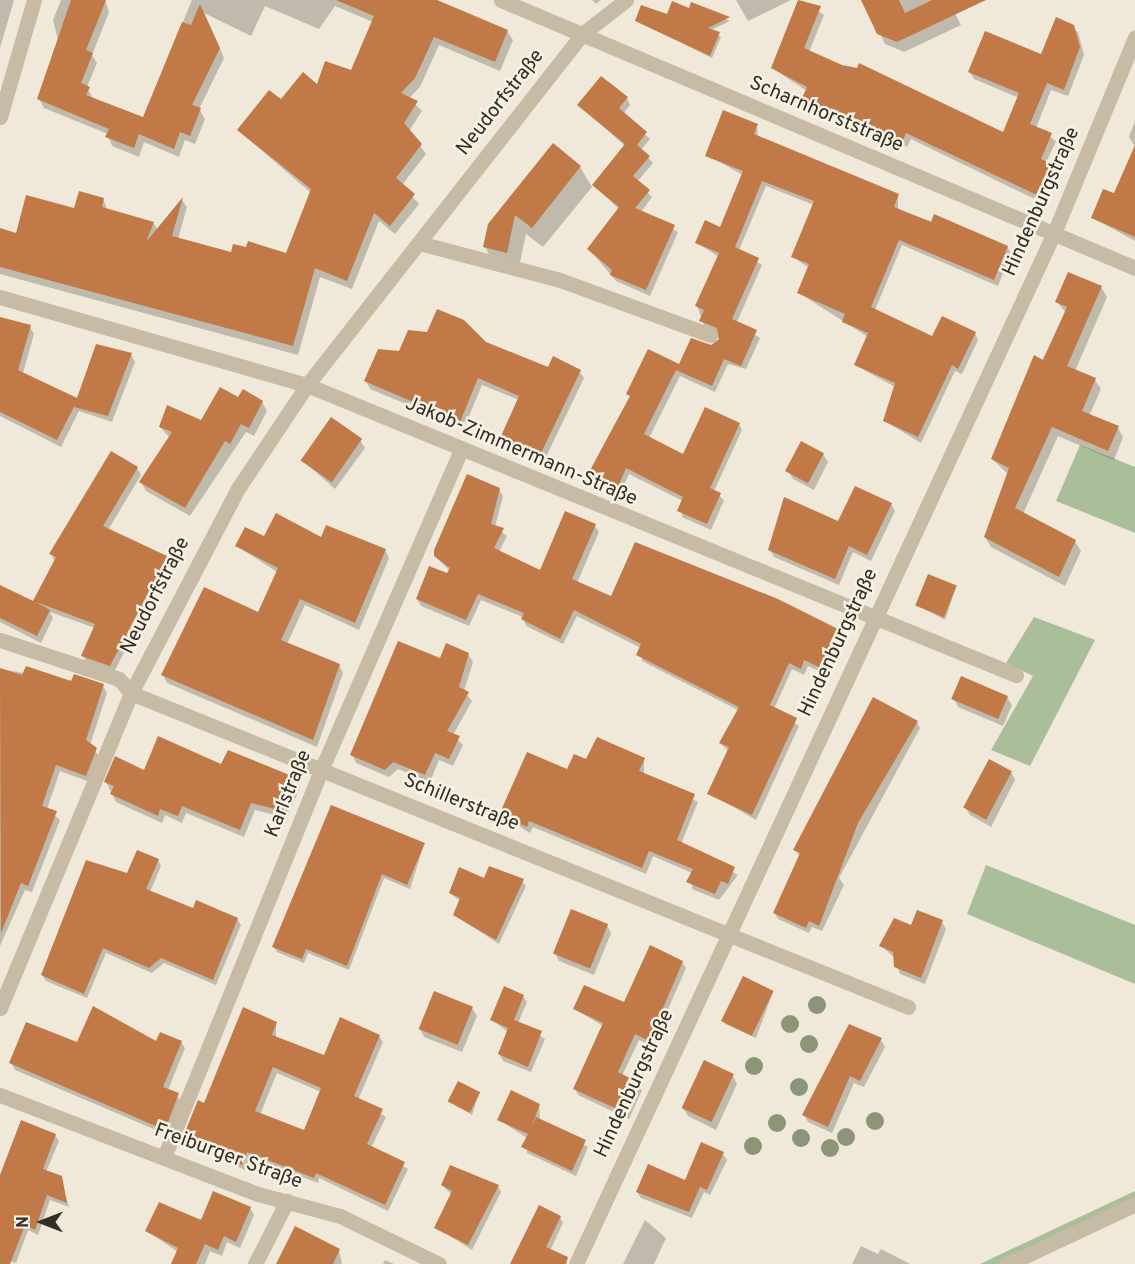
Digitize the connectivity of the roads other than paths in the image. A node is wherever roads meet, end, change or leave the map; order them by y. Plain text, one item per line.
1 (34, 0) edge
2 (501, 0) edge
3 (626, 0) edge
4 (580, 35) junction
5 (1135, 37) edge
6 (0, 117) edge
7 (1054, 233) junction
8 (419, 243) junction
9 (1135, 268) edge
10 (0, 297) edge
11 (710, 335) dead end
12 (308, 385) junction
13 (461, 450) junction
14 (872, 620) junction
15 (0, 640) edge
16 (1016, 675) dead end
17 (131, 693) junction
18 (322, 768) junction
19 (728, 935) junction
20 (908, 1007) dead end
21 (0, 1008) edge
22 (0, 1095) edge
23 (164, 1156) junction
24 (287, 1201) junction
25 (1135, 1204) edge
26 (255, 1264) edge
27 (439, 1264) edge
28 (576, 1264) edge
29 (1006, 1264) edge

1 - 6 street
2 - 4 street, Scharnhorststraße
3 - 4 street, Neudorfstraße
4 - 7 street, Scharnhorststraße
4 - 8 street, Neudorfstraße
5 - 7 street, Hindenburgstraße
7 - 9 street, Scharnhorststraße
7 - 14 street, Hindenburgstraße
8 - 11 street
8 - 12 street, Neudorfstraße
10 - 12 street, Jakob-Zimmermann-Straße
12 - 13 street, Jakob-Zimmermann-Straße
12 - 17 street, Neudorfstraße
13 - 14 street, Jakob-Zimmermann-Straße
13 - 18 street, Karlstraße
14 - 16 street, Jakob-Zimmermann-Straße
14 - 19 street, Hindenburgstraße
15 - 17 street, Schillerstraße
17 - 18 street, Schillerstraße
17 - 21 street, Neudorfstraße
18 - 19 street, Schillerstraße
18 - 23 street, Karlstraße
19 - 20 street, Schillerstraße
19 - 28 street, Hindenburgstraße
22 - 23 street, Freiburger Straße
23 - 24 street, Freiburger Straße
24 - 26 street
24 - 27 street, Freiburger Straße
25 - 29 street

